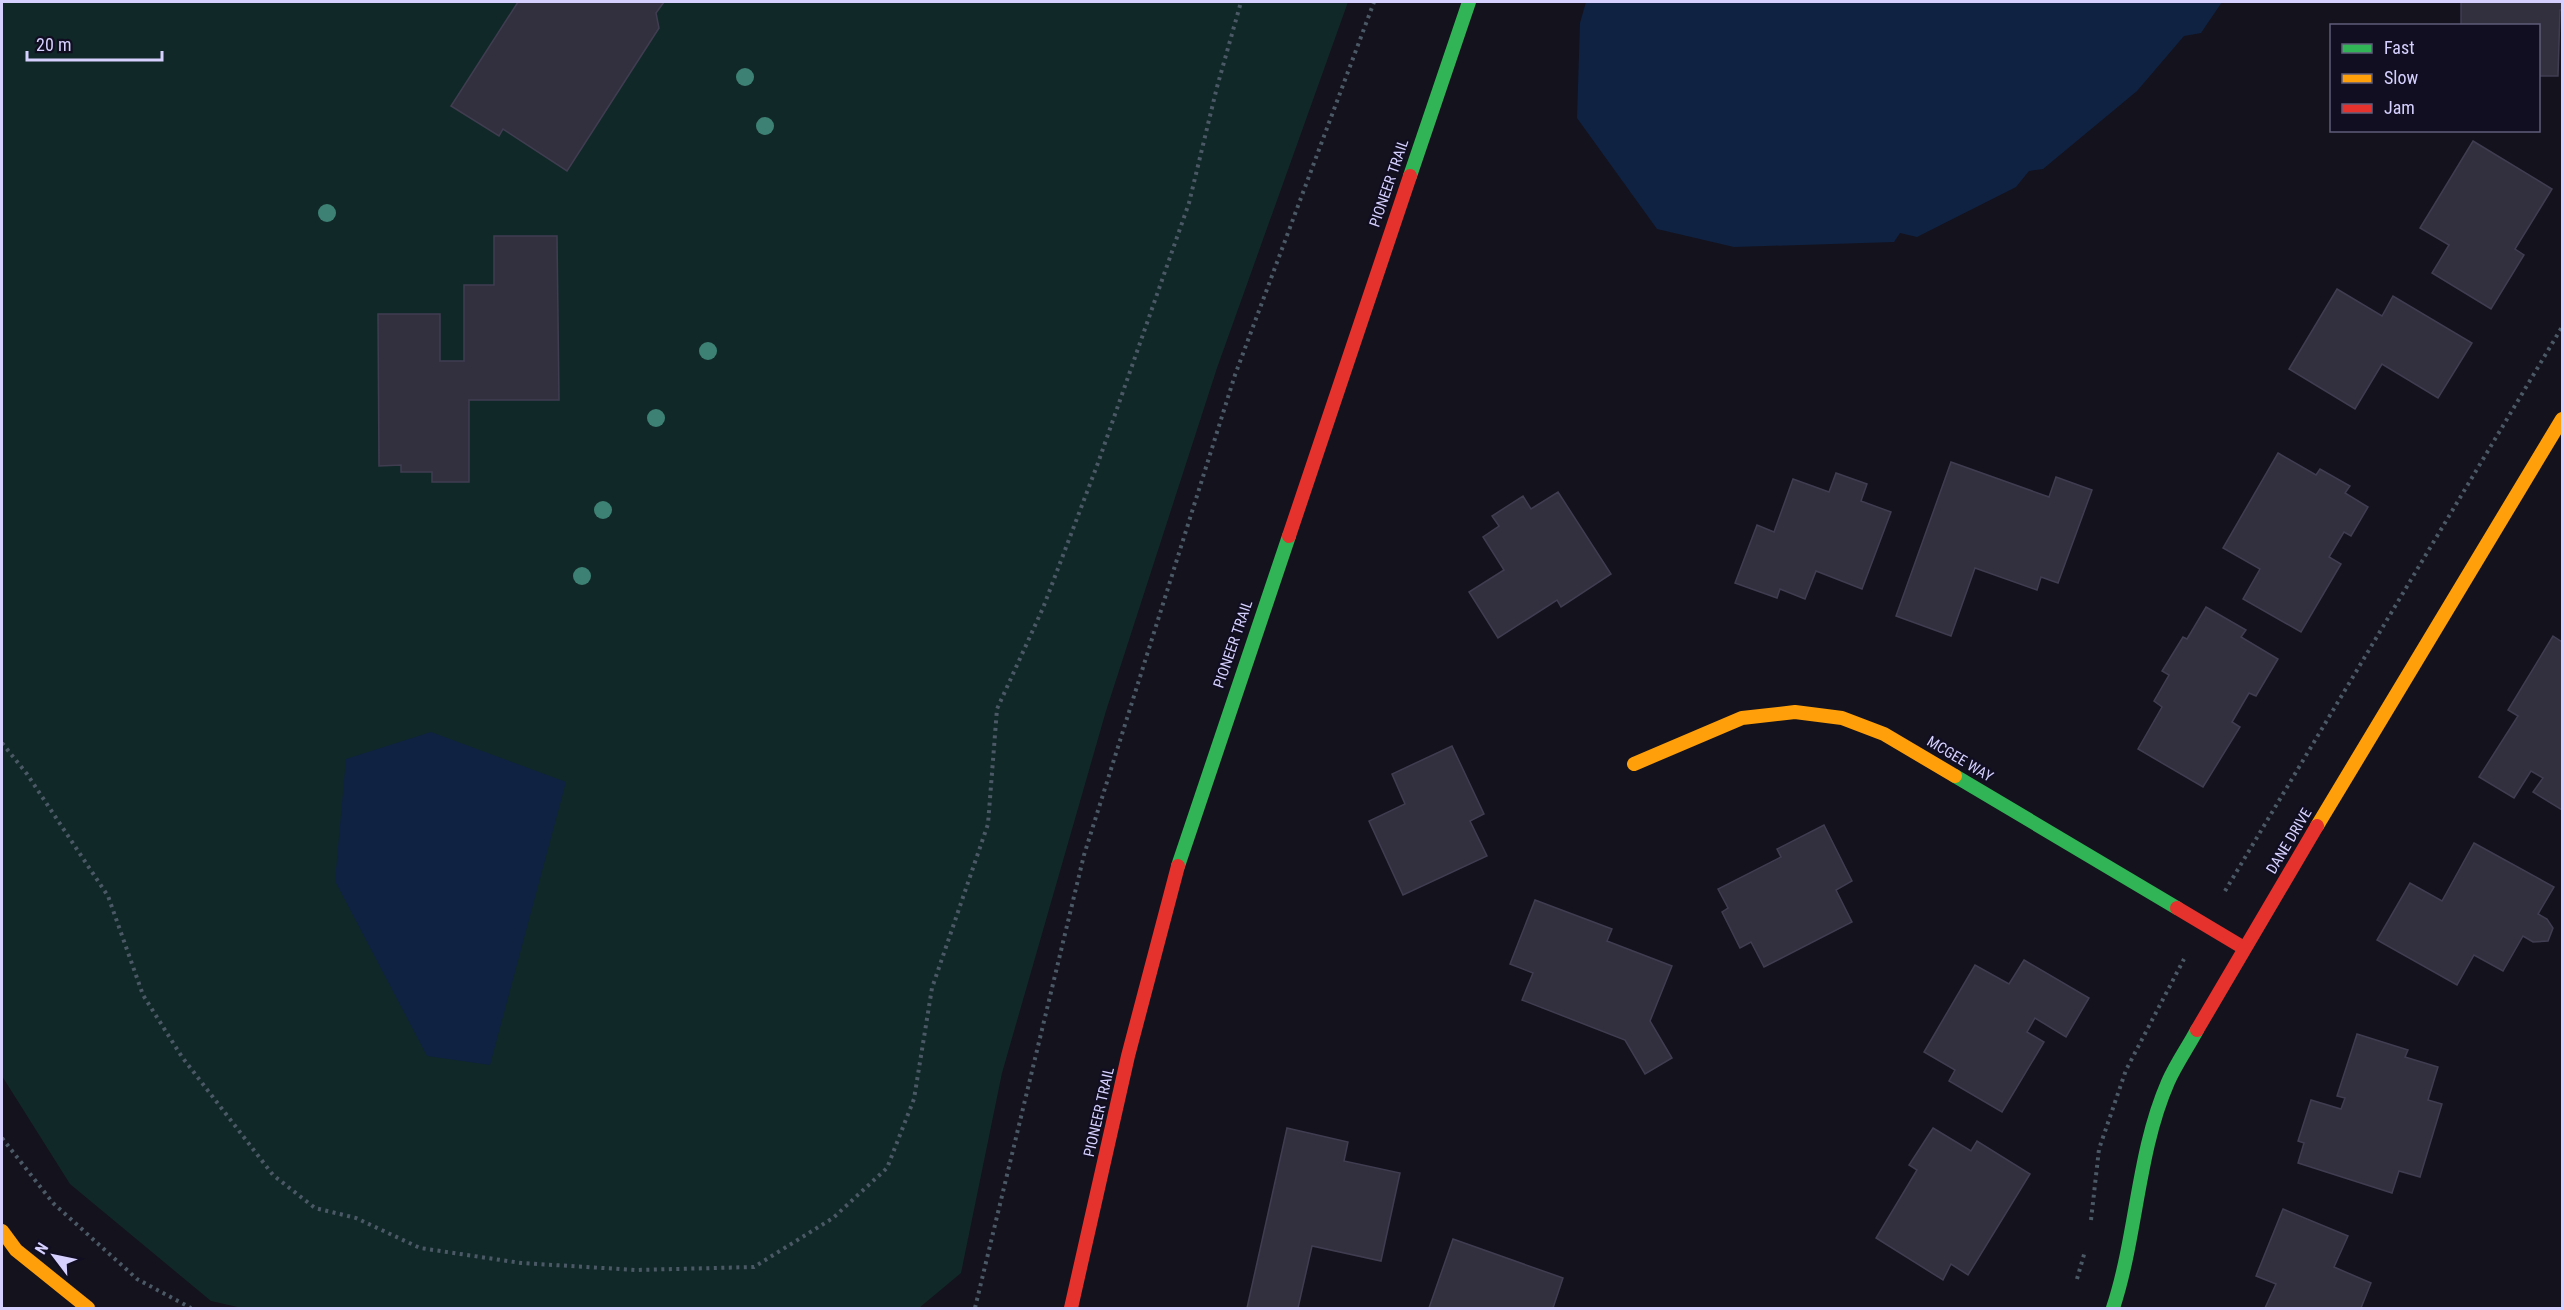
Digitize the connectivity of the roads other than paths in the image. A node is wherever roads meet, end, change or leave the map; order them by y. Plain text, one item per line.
1 (1469, 2) edge
2 (2562, 419) edge
3 (1634, 764) dead end
4 (2244, 948) junction
5 (2, 1231) edge
6 (88, 1308) edge
7 (1071, 1308) edge
8 (2113, 1308) edge

1 - 7 street, PIONEER TRAIL
2 - 4 street, DANE DRIVE
3 - 4 street, MCGEE WAY
4 - 8 street, DANE DRIVE
5 - 6 street

